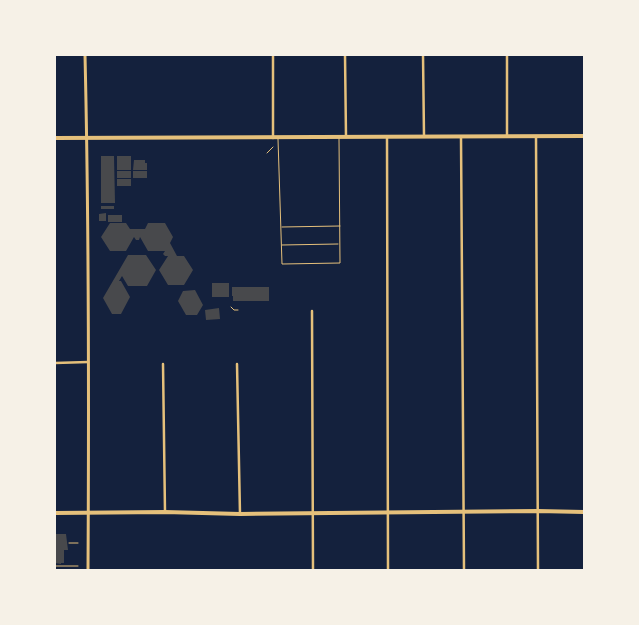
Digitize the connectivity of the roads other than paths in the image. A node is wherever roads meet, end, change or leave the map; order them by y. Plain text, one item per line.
1 (85, 55) edge
2 (272, 55) edge
3 (345, 55) edge
4 (424, 55) edge
5 (507, 55) edge
6 (424, 136) junction
7 (461, 136) junction
8 (507, 136) junction
9 (536, 136) junction
10 (584, 136) edge
11 (339, 137) junction
12 (346, 137) junction
13 (387, 137) junction
14 (55, 138) edge
15 (87, 138) junction
16 (273, 138) junction
17 (278, 138) junction
18 (340, 226) junction
19 (281, 228) junction
20 (340, 244) junction
21 (281, 245) junction
22 (312, 311) dead end
23 (55, 362) edge
24 (88, 362) junction
25 (163, 364) dead end
26 (237, 364) dead end
27 (538, 511) junction
28 (165, 512) junction
29 (463, 512) junction
30 (584, 512) edge
31 (89, 513) junction
32 (312, 513) junction
33 (388, 513) junction
34 (55, 514) edge
35 (240, 514) junction
36 (88, 570) edge
37 (313, 570) edge
38 (388, 570) edge
39 (464, 570) edge
40 (538, 570) edge

1 - 15 street
2 - 16 street
3 - 12 street
4 - 6 street
5 - 8 street
6 - 7 main road
6 - 13 main road
7 - 8 main road
7 - 29 street
8 - 9 main road
9 - 10 main road
9 - 27 street
11 - 12 main road
11 - 17 main road
11 - 18 lane
12 - 13 main road
13 - 33 street
14 - 15 main road
15 - 16 main road
15 - 24 street
16 - 17 main road
17 - 19 lane
18 - 19 lane
18 - 20 lane
19 - 21 lane
20 - 21 lane
20 - 21 lane
22 - 32 street
23 - 24 street
24 - 31 street
25 - 28 street
26 - 35 street
27 - 29 main road
27 - 30 main road
27 - 40 street
28 - 31 main road
28 - 35 main road
29 - 33 main road
29 - 39 street
31 - 34 main road
31 - 36 street
32 - 33 main road
32 - 35 main road
32 - 37 street
33 - 38 street

